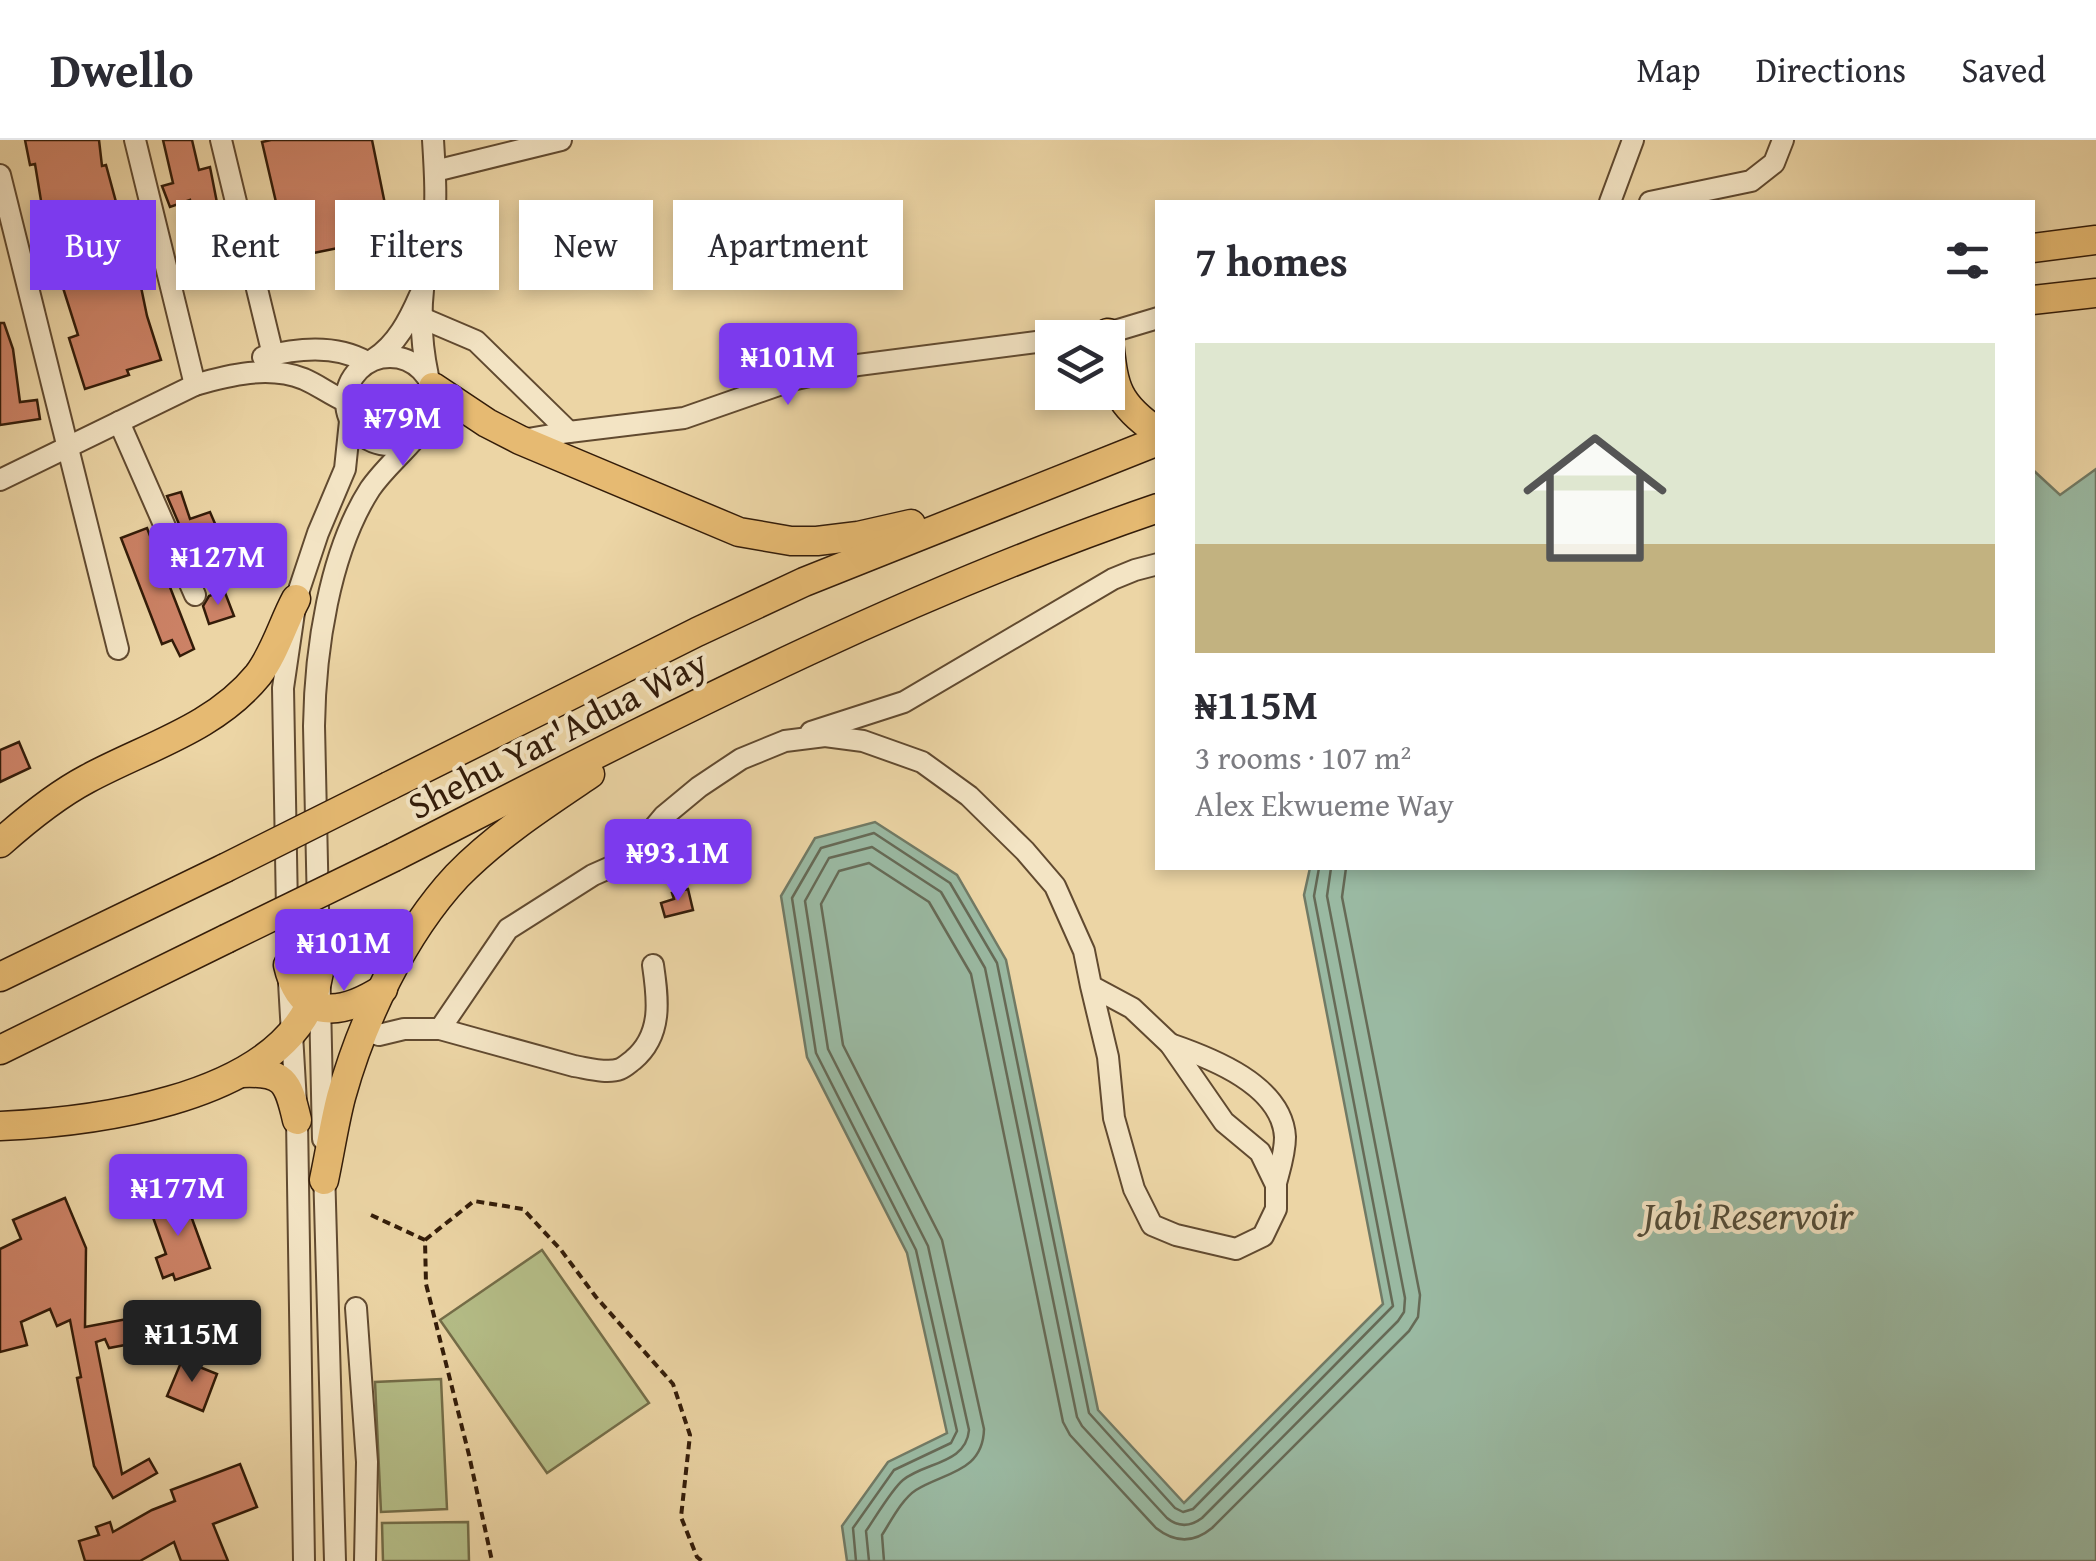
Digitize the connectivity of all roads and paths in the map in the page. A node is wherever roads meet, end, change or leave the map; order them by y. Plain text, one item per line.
1 (135, 140) edge
2 (221, 140) edge
3 (434, 140) edge
4 (561, 140) edge
5 (1633, 140) edge
6 (1784, 140) edge
7 (435, 171) junction
8 (0, 175) edge
9 (434, 200) edge
10 (1611, 200) edge
11 (1660, 200) edge
12 (2096, 240) edge
13 (2035, 248) edge
14 (422, 290) edge
15 (423, 290) edge
16 (2096, 293) edge
17 (2035, 300) edge
18 (422, 318) junction
19 (1155, 319) edge
20 (1125, 327) edge
21 (1035, 342) edge
22 (272, 355) junction
23 (370, 362) junction
24 (221, 378) junction
25 (430, 382) junction
26 (194, 386) junction
27 (1125, 401) edge
28 (348, 411) junction
29 (119, 422) junction
30 (1155, 430) edge
31 (568, 432) junction
32 (416, 437) junction
33 (520, 440) junction
34 (1155, 442) edge
35 (66, 447) junction
36 (0, 480) edge
37 (1024, 493) junction
38 (1155, 509) edge
39 (1155, 565) edge
40 (195, 596) dead end
41 (296, 599) junction
42 (118, 649) dead end
43 (677, 713) junction
44 (785, 740) junction
45 (0, 843) edge
46 (288, 964) junction
47 (653, 965) dead end
48 (319, 972) joint
49 (0, 976) edge
50 (1091, 986) junction
51 (383, 989) junction
52 (315, 1005) junction
53 (440, 1029) junction
54 (364, 1030) junction
55 (293, 1032) junction
56 (1170, 1044) junction
57 (0, 1050) edge
58 (241, 1073) junction
59 (297, 1120) junction
60 (0, 1126) edge
61 (324, 1180) junction
62 (1276, 1183) junction
63 (371, 1214) dead end
64 (424, 1240) junction
65 (356, 1308) dead end
66 (304, 1561) edge
67 (335, 1561) edge
68 (365, 1561) edge
69 (492, 1561) edge
70 (702, 1561) edge

1 - 26 street
2 - 22 street
3 - 7 street
4 - 7 street
5 - 10 street
6 - 11 street
7 - 9 street
8 - 35 street
12 - 13 highway
14 - 23 street
15 - 18 street
16 - 17 highway
18 - 25 street
18 - 31 street
19 - 20 street
21 - 31 street
22 - 23 street
22 - 24 street
23 - 25 street
23 - 28 street
24 - 26 street
24 - 28 street
25 - 32 street
25 - 33 highway
26 - 29 street
27 - 30 highway
28 - 32 street
28 - 41 street
29 - 35 street
29 - 40 street
31 - 33 street
32 - 48 street
33 - 37 highway
34 - 37 highway, Shehu Yar'Adua Way
35 - 36 street
35 - 42 street
37 - 49 highway, Shehu Yar'Adua Way, bridge
38 - 43 highway, Shehu Yar'Adua Way
39 - 44 street
41 - 45 highway
41 - 46 street
43 - 51 highway
43 - 57 highway, Shehu Yar'Adua Way, bridge
44 - 50 street
44 - 53 street
46 - 52 highway
46 - 55 street
47 - 53 street
48 - 52 highway
50 - 56 street
50 - 62 street
51 - 52 highway
51 - 54 highway
52 - 55 highway
52 - 61 street
53 - 54 street
54 - 61 highway
55 - 58 highway
55 - 59 street
56 - 62 street
56 - 62 street
58 - 59 highway
58 - 60 highway
59 - 66 street
61 - 67 street
63 - 64 path
64 - 69 path
64 - 70 path
65 - 68 street

